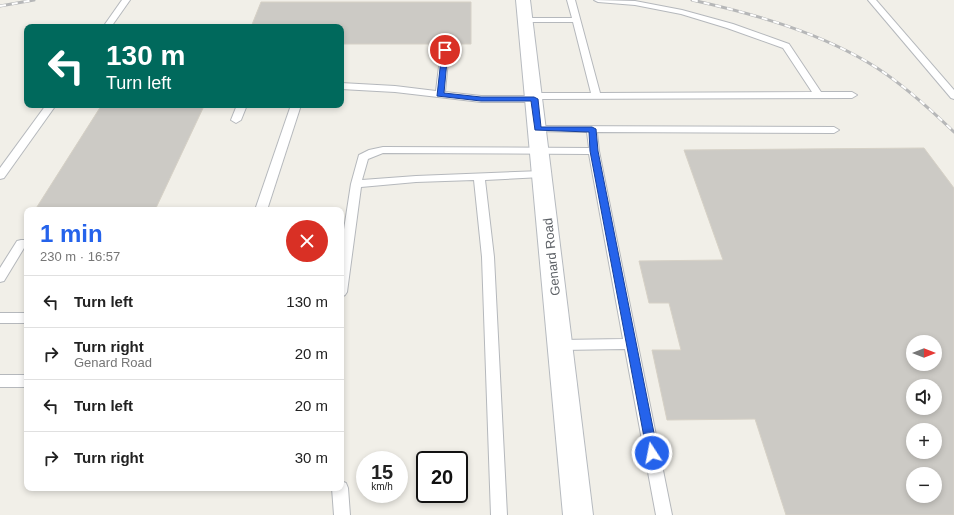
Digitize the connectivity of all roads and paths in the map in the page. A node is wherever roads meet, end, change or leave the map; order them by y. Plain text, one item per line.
1 (126, 0) edge
2 (523, 0) edge
3 (571, 0) edge
4 (598, 0) edge
5 (872, 0) edge
6 (525, 20) junction
7 (576, 20) junction
8 (109, 24) edge
9 (445, 50) dead end
10 (344, 86) edge
11 (440, 95) junction
12 (596, 95) junction
13 (818, 95) junction
14 (852, 95) dead end
15 (954, 96) edge
16 (534, 97) junction
17 (49, 108) edge
18 (241, 108) edge
19 (295, 108) edge
20 (236, 120) dead end
21 (592, 129) junction
22 (834, 130) dead end
23 (539, 151) junction
24 (594, 151) junction
25 (0, 176) edge
26 (479, 176) junction
27 (356, 184) junction
28 (262, 207) edge
29 (24, 244) edge
30 (344, 270) edge
31 (0, 278) edge
32 (0, 318) edge
33 (24, 318) edge
34 (632, 344) junction
35 (561, 345) junction
36 (0, 381) edge
37 (24, 381) edge
38 (340, 491) edge
39 (342, 515) edge
40 (499, 515) edge
41 (578, 515) edge
42 (664, 515) edge

1 - 8 lane
2 - 6 street, Genard Road
3 - 7 lane
4 - 13 lane
5 - 15 lane
6 - 7 lane
6 - 16 street, Genard Road
7 - 12 lane
9 - 11 lane
10 - 11 lane
11 - 16 lane
12 - 13 lane
12 - 16 lane
13 - 14 lane
16 - 23 street, Genard Road
17 - 25 lane
18 - 20 lane
19 - 28 lane
21 - 22 lane
21 - 23 lane
21 - 24 lane
23 - 24 lane
23 - 26 lane
23 - 27 lane
23 - 35 street, Genard Road
24 - 34 lane
26 - 27 lane
26 - 40 lane
27 - 30 lane
29 - 31 lane
32 - 33 lane
34 - 35 lane
34 - 42 lane
35 - 41 street, Genard Road
36 - 37 lane
38 - 39 lane

